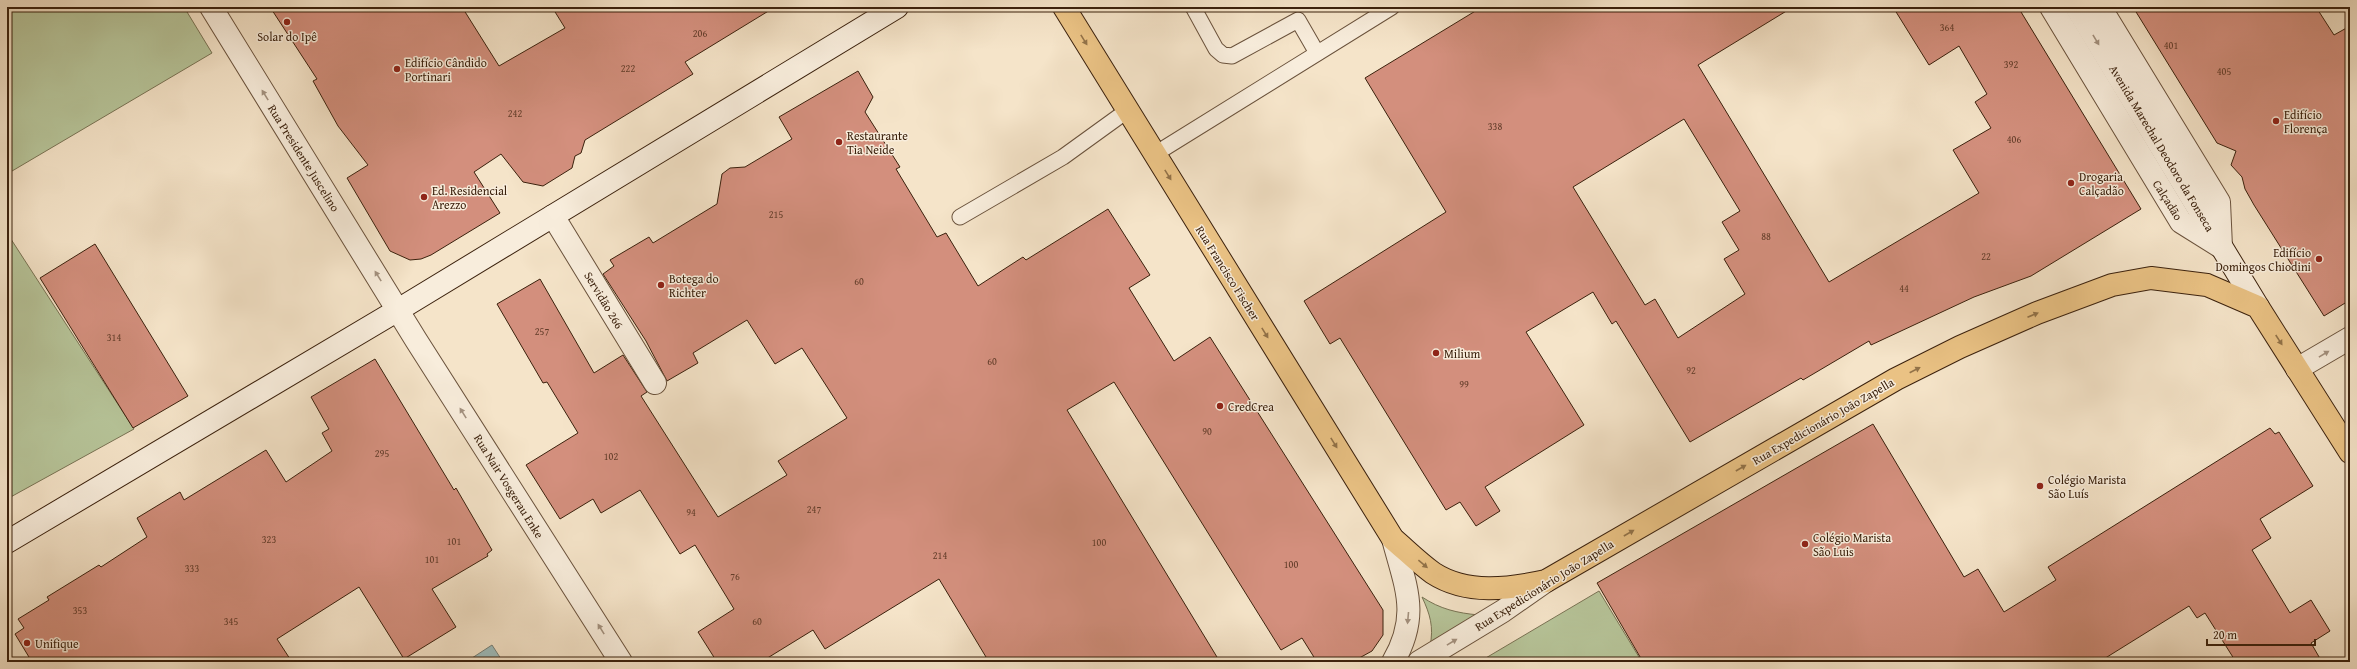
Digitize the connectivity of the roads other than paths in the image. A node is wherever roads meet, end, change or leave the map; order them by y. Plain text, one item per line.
1 (211, 7) edge
2 (897, 7) edge
3 (1064, 7) edge
4 (1193, 7) edge
5 (1392, 7) edge
6 (2051, 7) edge
7 (2076, 7) edge
8 (2100, 7) edge
9 (1317, 53) junction
10 (1128, 110) junction
11 (1155, 154) junction
12 (553, 216) junction
13 (960, 217) dead end
14 (2221, 247) junction
15 (2258, 307) junction
16 (398, 310) junction
17 (2350, 338) edge
18 (2297, 369) junction
19 (655, 383) dead end
20 (2350, 452) edge
21 (1393, 539) junction
22 (7, 542) edge
23 (1546, 581) junction
24 (622, 662) edge
25 (1393, 662) edge
26 (1419, 662) edge

16 -> 1 street, Rua Presidente Juscelino
2 - 12 street
3 -> 10 main road, Rua Francisco Fischer
4 - 9 lane
5 - 9 lane
6 - 14 street, Calçadão
7 -> 14 street, Avenida Marechal Deodoro da Fonseca
8 - 14 street
9 - 11 lane
10 - 11 main road, Rua Francisco Fischer
10 - 13 lane
11 -> 21 main road, Rua Francisco Fischer
12 - 16 street
12 - 19 street, Servidão 266
14 - 15 street, Avenida Marechal Deodoro da Fonseca
15 -> 18 main road, Avenida Marechal Deodoro da Fonseca
23 -> 15 main road, Rua Expedicionário João Zapella
16 - 22 street
24 -> 16 street, Rua Nair Vosgerau Enke
18 -> 17 street
18 - 20 main road, Avenida Marechal Deodoro da Fonseca
21 -> 23 main road, Rua Francisco Fischer
21 -> 25 street, Rua Francisco Fischer
26 -> 23 street, Rua Expedicionário João Zapella

